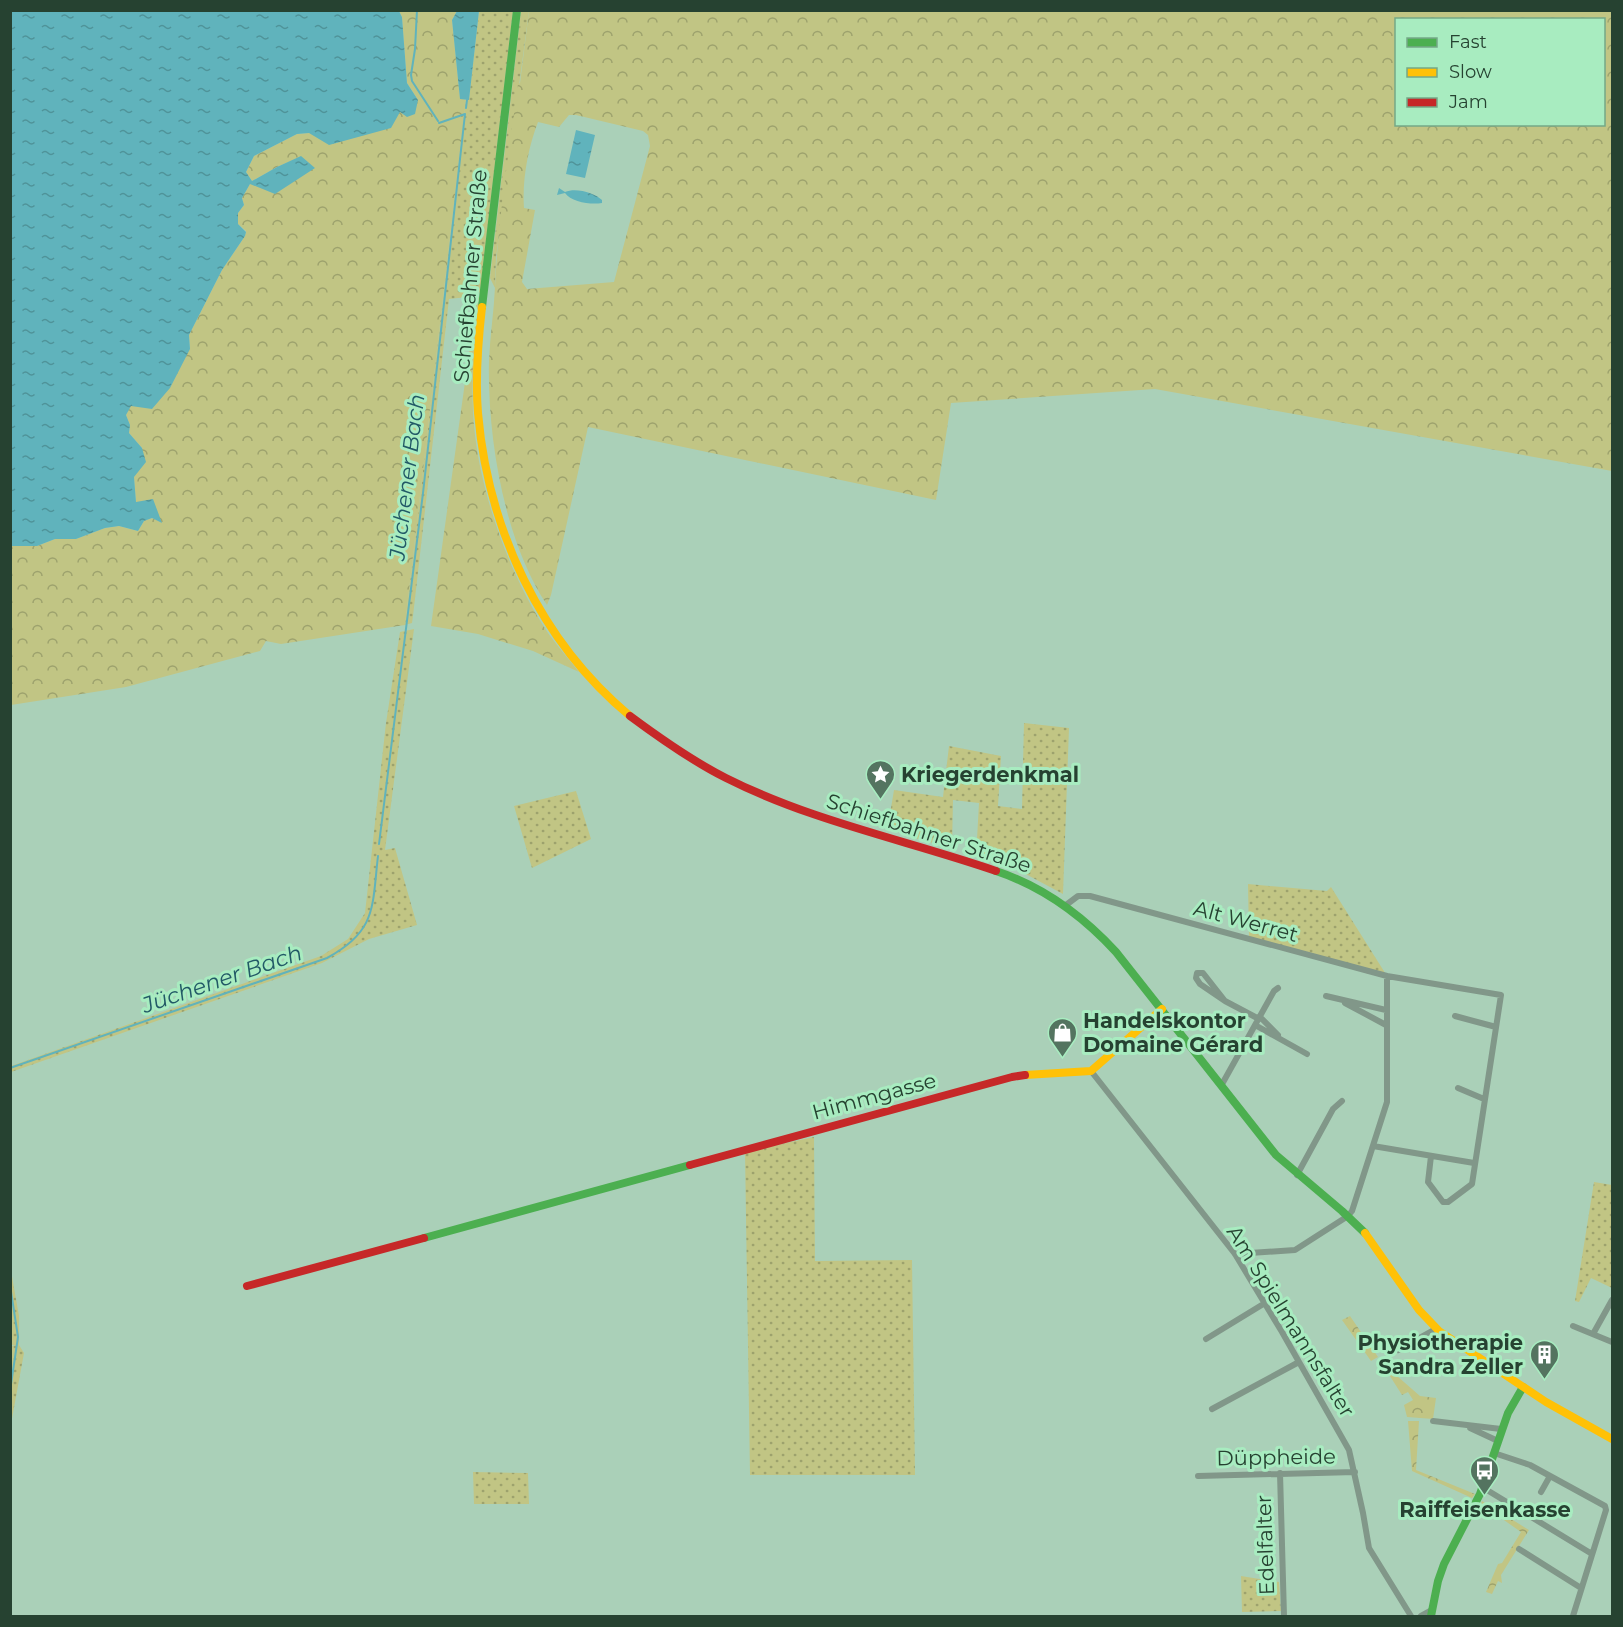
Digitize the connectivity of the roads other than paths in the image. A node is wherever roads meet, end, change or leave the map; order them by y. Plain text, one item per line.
1 (517, 10) edge
2 (1066, 905) junction
3 (1387, 976) junction
4 (1278, 988) dead end
5 (1326, 996) dead end
6 (1337, 999) junction
7 (1225, 1001) junction
8 (1162, 1009) junction
9 (1386, 1010) junction
10 (1455, 1016) dead end
11 (1258, 1020) junction
12 (1386, 1025) junction
13 (1496, 1027) junction
14 (1307, 1054) dead end
15 (1091, 1071) junction
16 (1221, 1086) junction
17 (1458, 1088) dead end
18 (1485, 1099) junction
19 (1342, 1101) dead end
20 (1372, 1146) junction
21 (1431, 1156) junction
22 (1474, 1162) junction
23 (1297, 1175) junction
24 (1348, 1216) junction
25 (1235, 1254) junction
26 (247, 1286) dead end
27 (1612, 1300) edge
28 (1265, 1303) junction
29 (1573, 1326) dead end
30 (1436, 1329) junction
31 (1593, 1334) junction
32 (1206, 1339) dead end
33 (1612, 1342) edge
34 (1398, 1350) dead end
35 (1299, 1362) junction
36 (1523, 1387) junction
37 (1212, 1409) dead end
38 (1433, 1421) dead end
39 (1464, 1425) junction
40 (1502, 1429) junction
41 (1612, 1439) edge
42 (1498, 1441) junction
43 (1494, 1453) junction
44 (1355, 1472) junction
45 (1280, 1473) junction
46 (1198, 1476) dead end
47 (1550, 1476) junction
48 (1482, 1487) junction
49 (1541, 1492) dead end
50 (1519, 1549) dead end
51 (1592, 1554) junction
52 (1581, 1588) junction
53 (1432, 1613) edge
54 (1413, 1616) edge
55 (1573, 1616) edge
56 (1284, 1617) edge
57 (1421, 1617) edge

1 - 2 street, Schiefbahner Straße
2 - 3 street, Alt Werret
2 - 8 street, Schiefbahner Straße
3 - 9 street
3 - 13 street, Alt Werret
4 - 11 street
5 - 6 street
6 - 9 street
6 - 12 street
7 - 7 street
7 - 11 street
8 - 15 street
8 - 16 street, Schiefbahner Straße
9 - 12 street
10 - 13 street
11 - 14 street
11 - 16 street
12 - 20 street
13 - 18 street
15 - 25 street, Am Spielmannsfalter
15 - 26 street, Himmgasse
16 - 23 street, Schiefbahner Straße
17 - 18 street
18 - 22 street
19 - 23 street
20 - 21 street
20 - 24 street
21 - 22 street
21 - 22 street
23 - 24 street, Schiefbahner Straße
24 - 25 street
24 - 30 street, Schiefbahner Straße
25 - 28 street, Am Spielmannsfalter
27 - 31 street
28 - 32 street
28 - 35 street, Am Spielmannsfalter
29 - 31 street
30 - 34 street
30 - 36 street, Schiefbahner Straße
31 - 33 street
35 - 37 street
35 - 44 street, Am Spielmannsfalter
36 - 40 street
36 - 41 street, Schiefbahner Straße
38 - 39 street
39 - 40 street
39 - 42 street
40 - 42 street
42 - 43 street
43 - 47 street
43 - 48 street
44 - 45 street, Düppheide
44 - 54 street, Am Spielmannsfalter
45 - 46 street, Düppheide
45 - 56 street, Edelfalter
47 - 49 street
47 - 51 street
48 - 51 street
48 - 53 street
50 - 52 street
51 - 52 street
52 - 55 street
53 - 57 street

